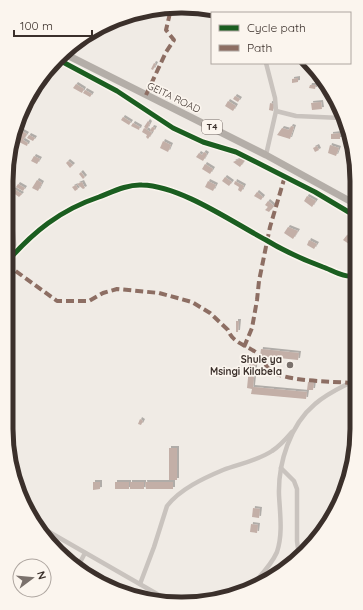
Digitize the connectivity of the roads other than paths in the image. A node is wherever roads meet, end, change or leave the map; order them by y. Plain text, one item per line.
1 (69, 56) edge
2 (62, 62) edge
3 (266, 64) edge
4 (276, 110) junction
5 (337, 118) edge
6 (266, 155) junction
7 (350, 201) edge
8 (350, 214) edge
9 (13, 237) edge
10 (15, 253) joint
11 (350, 275) edge
12 (350, 382) edge
13 (294, 429) junction
14 (281, 468) junction
15 (49, 532) edge
16 (298, 550) edge
17 (85, 553) junction
18 (80, 563) edge
19 (258, 579) edge
20 (140, 584) junction
21 (161, 596) edge

1 - 6 highway, GEITA ROAD / T4
2 - 8 street
3 - 4 street
4 - 5 street
4 - 6 street
6 - 7 highway, GEITA ROAD / T4
9 - 10 street
10 - 11 street
12 - 13 street
13 - 14 street
13 - 20 street
14 - 16 street
14 - 19 street
15 - 17 street
17 - 18 street
17 - 20 street
20 - 21 street

